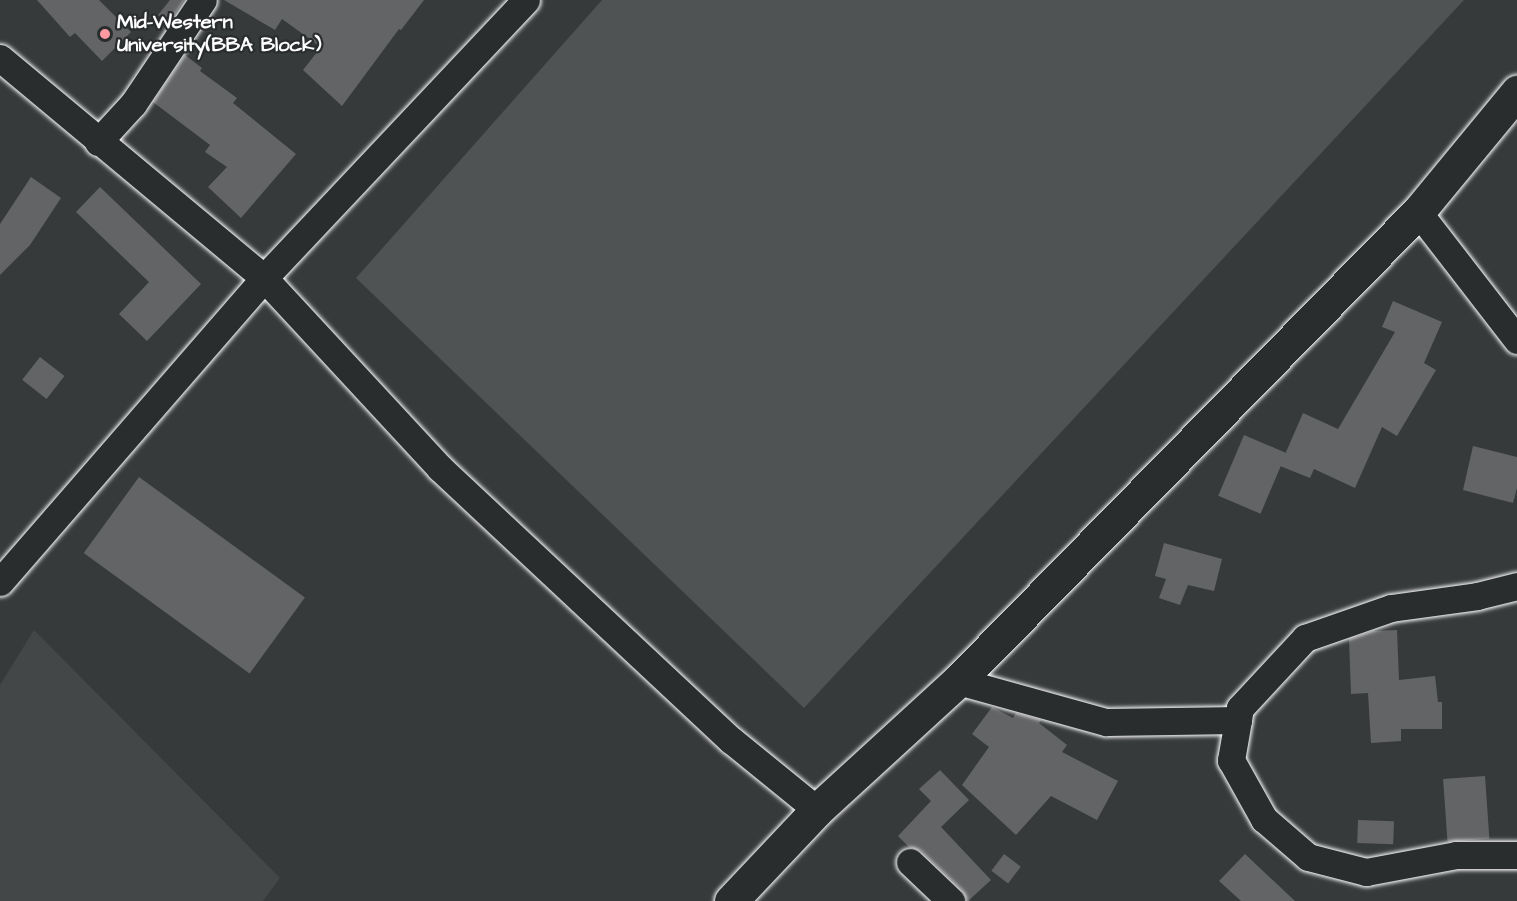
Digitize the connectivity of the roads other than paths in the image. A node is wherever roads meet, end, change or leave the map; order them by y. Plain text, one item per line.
1 (203, 0) edge
2 (524, 1) edge
3 (3, 69) edge
4 (1517, 92) edge
5 (98, 142) junction
6 (1418, 212) junction
7 (264, 279) junction
8 (1517, 340) edge
9 (0, 582) edge
10 (1517, 586) edge
11 (958, 681) junction
12 (1238, 720) junction
13 (817, 810) junction
14 (1517, 855) edge
15 (910, 862) dead end
16 (731, 901) edge
17 (951, 901) edge

1 - 5 street
2 - 7 street
3 - 5 street
4 - 6 street
5 - 7 street
6 - 8 street
6 - 11 street
7 - 9 street
7 - 13 street
10 - 12 street
11 - 12 street
11 - 13 street
12 - 14 street
13 - 16 street
15 - 17 street

